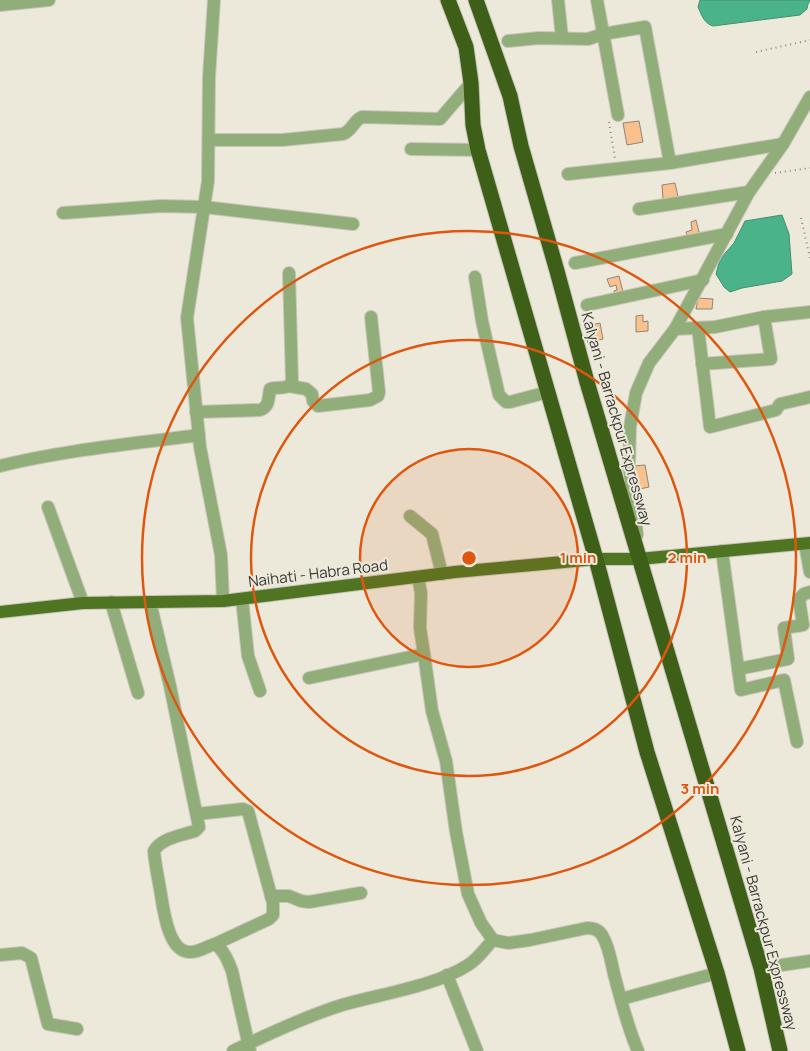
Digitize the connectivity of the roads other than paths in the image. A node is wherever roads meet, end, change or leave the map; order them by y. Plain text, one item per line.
1 (49, 0) edge
2 (214, 0) edge
3 (448, 0) edge
4 (476, 0) edge
5 (558, 0) edge
6 (597, 0) edge
7 (0, 5) edge
8 (604, 34) junction
9 (562, 38) junction
10 (508, 41) dead end
11 (471, 83) junction
12 (810, 97) edge
13 (618, 115) road end
14 (208, 140) junction
15 (783, 144) junction
16 (411, 149) dead end
17 (478, 150) junction
18 (670, 163) junction
19 (568, 174) dead end
20 (749, 192) junction
21 (204, 207) junction
22 (639, 209) dead end
23 (63, 213) dead end
24 (353, 224) dead end
25 (727, 234) junction
26 (575, 263) dead end
27 (289, 273) dead end
28 (475, 277) dead end
29 (703, 280) junction
30 (587, 305) dead end
31 (810, 312) edge
32 (371, 317) dead end
33 (764, 317) junction
34 (698, 328) junction
35 (675, 329) junction
36 (702, 364) junction
37 (289, 386) junction
38 (548, 392) junction
39 (810, 397) edge
40 (196, 412) junction
41 (199, 435) junction
42 (0, 466) edge
43 (48, 508) dead end
44 (410, 516) dead end
45 (808, 543) edge
46 (722, 551) junction
47 (596, 559) junction
48 (639, 559) junction
49 (810, 572) edge
50 (442, 574) junction
51 (418, 577) junction
52 (810, 592) edge
53 (242, 599) junction
54 (224, 601) junction
55 (83, 602) junction
56 (111, 602) junction
57 (150, 602) junction
58 (0, 612) edge
59 (424, 654) junction
60 (738, 669) junction
61 (309, 678) dead end
62 (260, 691) dead end
63 (138, 693) dead end
64 (797, 742) dead end
65 (197, 814) junction
66 (361, 893) dead end
67 (271, 896) junction
68 (493, 940) junction
69 (215, 944) junction
70 (0, 955) edge
71 (810, 961) edge
72 (761, 968) junction
73 (717, 973) junction
74 (447, 975) junction
75 (621, 999) junction
76 (77, 1029) dead end
77 (249, 1047) edge
78 (233, 1051) edge
79 (477, 1051) edge
80 (638, 1051) edge
81 (738, 1051) edge
82 (780, 1051) edge

1 - 7 street
2 - 14 street
3 - 11 highway
4 - 48 highway, Kalyani - Barrackpur Expressway
5 - 9 street
6 - 8 street
8 - 9 street
8 - 13 street
8 - 18 street
9 - 10 street
11 - 14 street
11 - 17 highway
12 - 15 street
14 - 21 street
15 - 18 street
15 - 20 street
16 - 17 street
17 - 38 highway
18 - 19 street
20 - 22 street
20 - 25 street
21 - 23 street
21 - 24 street
21 - 40 street
25 - 26 street
25 - 29 street
27 - 37 street
28 - 38 street
29 - 30 street
29 - 35 street
31 - 33 street
32 - 37 street
33 - 34 street
33 - 36 street
34 - 35 street
34 - 36 street
35 - 48 street
36 - 39 street
37 - 40 street
38 - 47 highway
40 - 41 street
41 - 42 street
41 - 54 street
43 - 55 street
44 - 50 street
45 - 46 main road, Naihati - Habra Road
45 - 49 street
46 - 48 main road, Naihati - Habra Road
46 - 60 street
47 - 48 main road, Naihati - Habra Road
47 - 50 main road, Naihati - Habra Road
47 - 73 highway
48 - 72 highway, Kalyani - Barrackpur Expressway
50 - 51 main road, Naihati - Habra Road
51 - 53 main road, Naihati - Habra Road
51 - 59 street
52 - 60 street
53 - 54 main road, Naihati - Habra Road
53 - 62 street
54 - 57 main road, Naihati - Habra Road
55 - 56 main road, Naihati - Habra Road
55 - 58 main road, Naihati - Habra Road
56 - 57 main road, Naihati - Habra Road
56 - 63 street
57 - 65 street
59 - 61 street
59 - 68 street
60 - 64 street
65 - 67 street
65 - 69 street
66 - 67 street
67 - 69 street
68 - 74 street
68 - 75 street
69 - 77 street
70 - 76 street
71 - 72 street
72 - 82 highway, Kalyani - Barrackpur Expressway
73 - 75 street
73 - 81 highway
74 - 77 street
74 - 79 street
75 - 80 street
77 - 78 street

